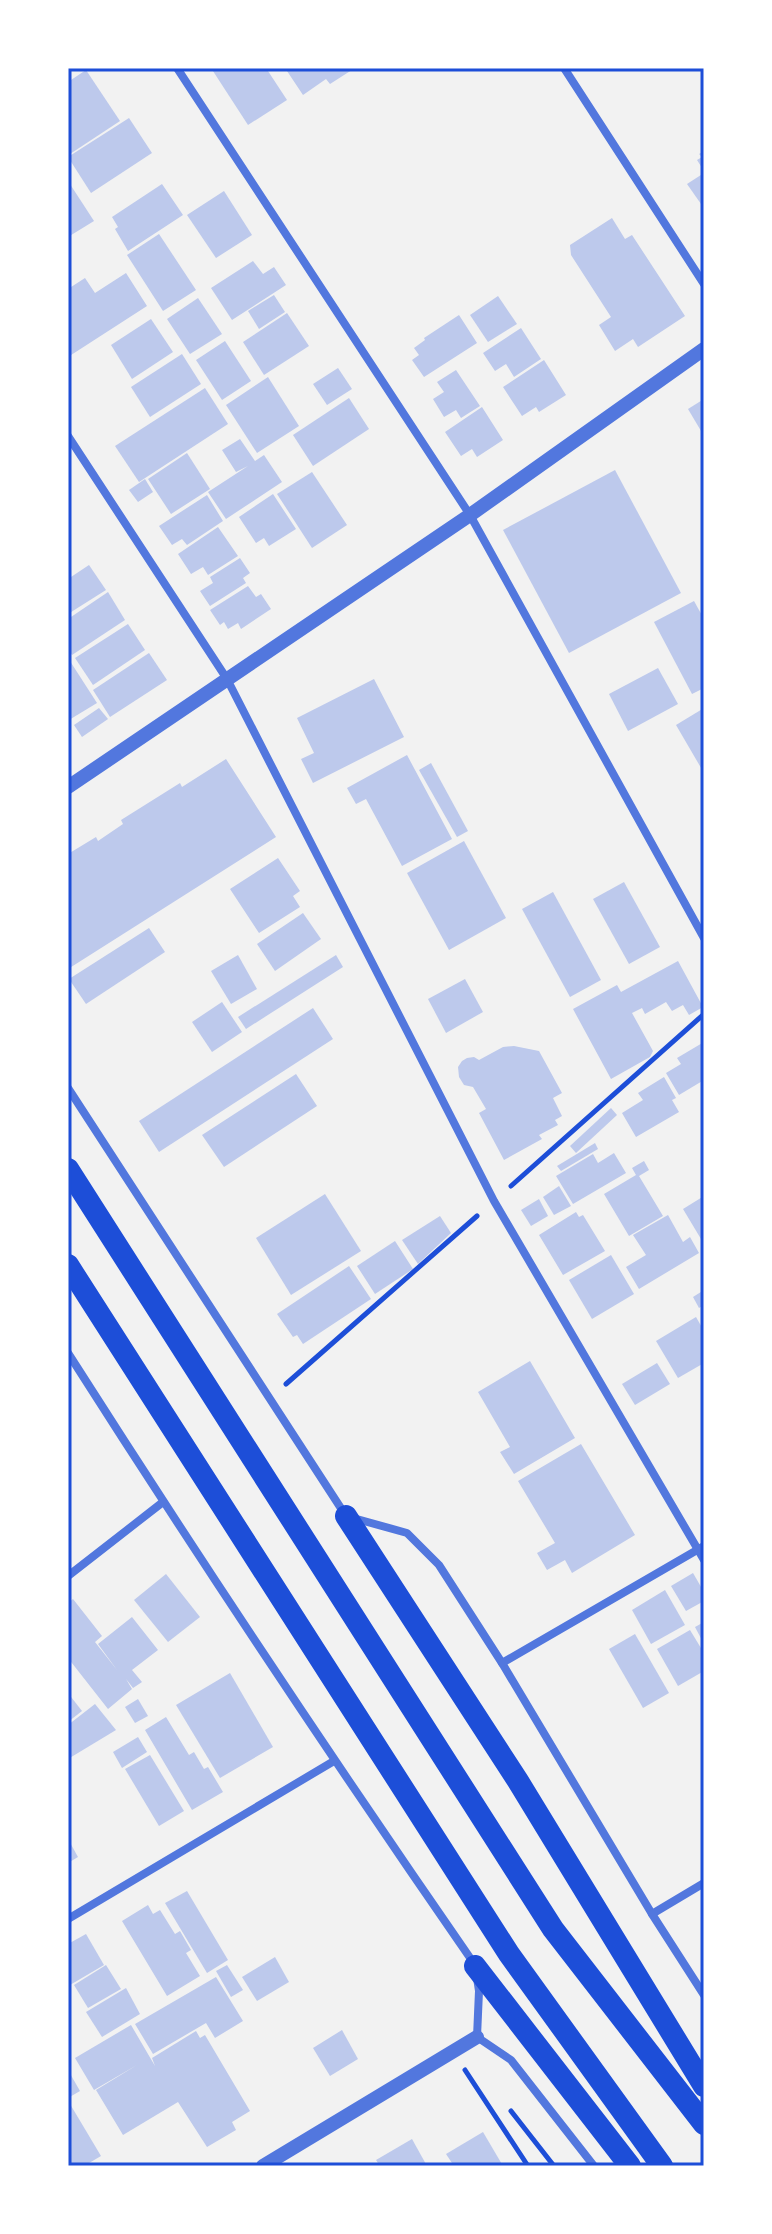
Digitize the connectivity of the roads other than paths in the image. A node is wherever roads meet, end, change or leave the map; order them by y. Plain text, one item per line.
1 (177, 68) edge
2 (564, 68) edge
3 (704, 284) edge
4 (704, 349) edge
5 (68, 436) edge
6 (470, 515) junction
7 (227, 679) junction
8 (68, 787) edge
9 (704, 938) edge
10 (68, 1088) edge
11 (68, 1169) edge
12 (68, 1265) edge
13 (68, 1353) edge
14 (163, 1502) junction
15 (346, 1516) junction
16 (701, 1548) edge
17 (704, 1560) edge
18 (68, 1576) edge
19 (502, 1663) junction
20 (334, 1761) junction
21 (704, 1883) edge
22 (652, 1914) junction
23 (68, 1919) edge
24 (475, 1966) junction
25 (704, 1995) edge
26 (477, 2037) junction
27 (704, 2086) edge
28 (704, 2124) edge
29 (263, 2166) edge
30 (594, 2166) edge
31 (630, 2166) edge
32 (662, 2166) edge

1 - 6 street
2 - 3 street
4 - 6 street
5 - 7 street
6 - 7 street
6 - 9 street
7 - 8 street
7 - 16 street
10 - 15 street
11 - 28 highway
12 - 32 highway
13 - 14 street
14 - 18 street
14 - 20 street
15 - 19 street
15 - 27 highway
16 - 17 street
16 - 19 street
19 - 22 street
20 - 23 street
20 - 24 street
21 - 22 street
22 - 25 street
24 - 26 street
24 - 31 highway
26 - 29 street
26 - 30 street

